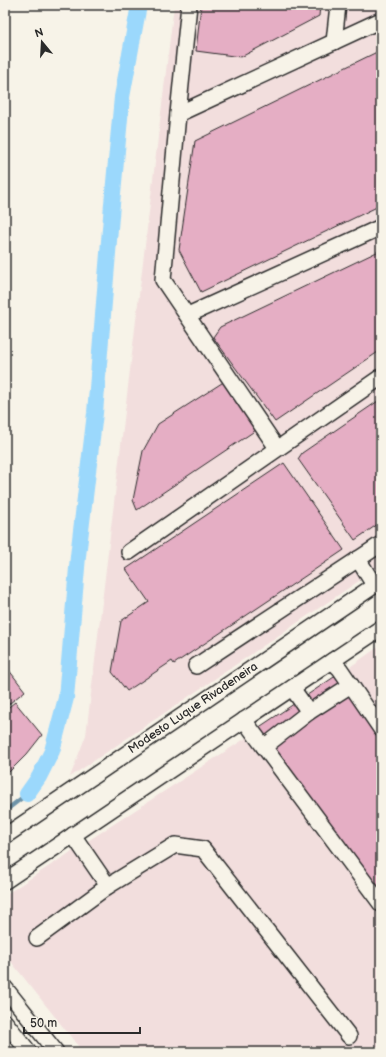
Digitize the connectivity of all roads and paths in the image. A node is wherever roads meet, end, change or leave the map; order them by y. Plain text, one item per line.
1 (189, 5) edge
2 (338, 5) edge
3 (381, 20) edge
4 (334, 42) junction
5 (178, 114) junction
6 (381, 227) edge
7 (188, 315) junction
8 (381, 377) edge
9 (277, 448) junction
10 (381, 544) edge
11 (128, 552) dead end
12 (358, 560) junction
13 (378, 583) edge
14 (381, 628) edge
15 (332, 661) junction
16 (196, 666) dead end
17 (351, 685) junction
18 (292, 688) junction
19 (309, 712) junction
20 (244, 720) junction
21 (381, 729) edge
22 (264, 747) junction
23 (73, 835) junction
24 (5, 836) edge
25 (5, 881) edge
26 (108, 886) junction
27 (381, 904) edge
28 (37, 938) dead end
29 (5, 988) edge
30 (5, 1022) edge
31 (349, 1036) dead end
32 (29, 1052) edge
33 (56, 1052) edge

1 - 5 street
2 - 4 street
3 - 4 street
4 - 5 street
5 - 7 street
6 - 7 street
7 - 9 street
8 - 9 street
9 - 11 street
10 - 12 street
12 - 13 street
12 - 16 street
13 - 24 street, Modesto Luque Rivadeneira
14 - 15 street
15 - 17 street
15 - 18 street
17 - 19 street
17 - 21 street
18 - 19 street
18 - 20 street
19 - 22 street
20 - 22 street
20 - 23 street
22 - 27 street
23 - 25 street
23 - 26 street
26 - 28 street
26 - 31 street
29 - 33 street
30 - 32 street

